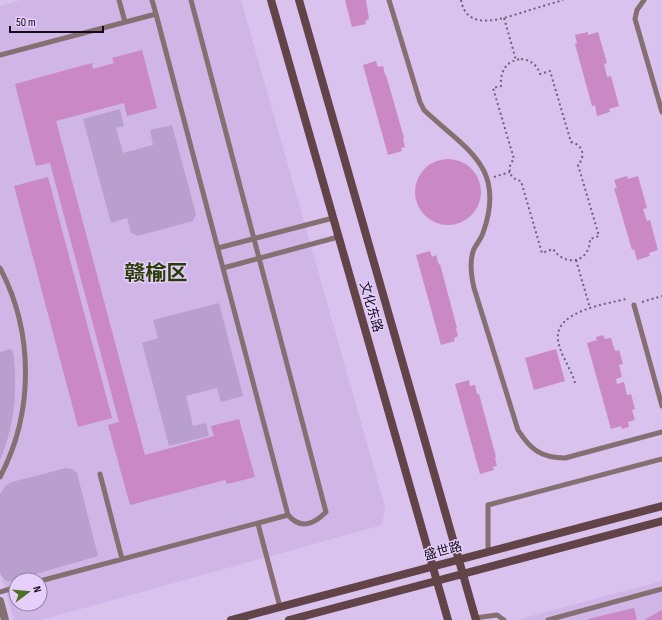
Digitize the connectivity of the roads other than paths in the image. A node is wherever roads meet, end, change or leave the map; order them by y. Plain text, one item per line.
1 (119, 0) edge
2 (152, 0) edge
3 (191, 0) edge
4 (271, 0) edge
5 (299, 0) edge
6 (389, 0) edge
7 (644, 0) edge
8 (156, 14) junction
9 (125, 22) junction
10 (0, 55) edge
11 (662, 112) edge
12 (333, 218) junction
13 (338, 237) junction
14 (254, 239) junction
15 (218, 248) junction
16 (259, 258) junction
17 (0, 268) edge
18 (223, 268) junction
19 (634, 305) road end
20 (662, 406) edge
21 (662, 432) edge
22 (662, 459) edge
23 (100, 474) dead end
24 (0, 477) edge
25 (662, 506) edge
26 (288, 515) junction
27 (662, 521) edge
28 (258, 524) junction
29 (488, 552) junction
30 (122, 559) junction
31 (459, 560) junction
32 (432, 567) junction
33 (463, 574) junction
34 (48, 579) edge
35 (436, 581) junction
36 (662, 589) edge
37 (0, 601) edge
38 (280, 607) junction
39 (476, 619) edge
40 (5, 620) edge
41 (231, 620) edge
42 (292, 620) edge
43 (448, 620) edge
44 (504, 620) edge
45 (548, 620) edge

1 - 9 lane
2 - 8 lane
3 - 14 lane
4 - 12 main road, 文化东路
5 - 31 main road, 文化东路
6 - 21 lane
7 - 11 lane
8 - 9 lane
8 - 15 lane
9 - 10 lane
12 - 13 main road, 文化东路
12 - 14 lane
13 - 16 lane
13 - 32 main road, 文化东路
14 - 15 lane
14 - 16 lane
15 - 18 lane
16 - 18 lane
16 - 26 lane
17 - 24 lane
18 - 26 lane
19 - 20 lane
22 - 29 lane
23 - 30 lane
25 - 29 main road, 盛世路
26 - 28 lane
27 - 33 main road, 盛世路
28 - 30 lane
28 - 38 lane
29 - 31 main road, 盛世路
30 - 34 lane
31 - 32 main road, 盛世路
31 - 33 main road, 文化东路
32 - 35 main road, 文化东路
32 - 38 main road, 盛世路
33 - 35 main road, 盛世路
33 - 39 main road, 文化东路
35 - 42 main road, 盛世路
35 - 43 main road, 文化东路
36 - 45 lane
37 - 40 street
38 - 41 main road, 盛世路
39 - 44 lane

